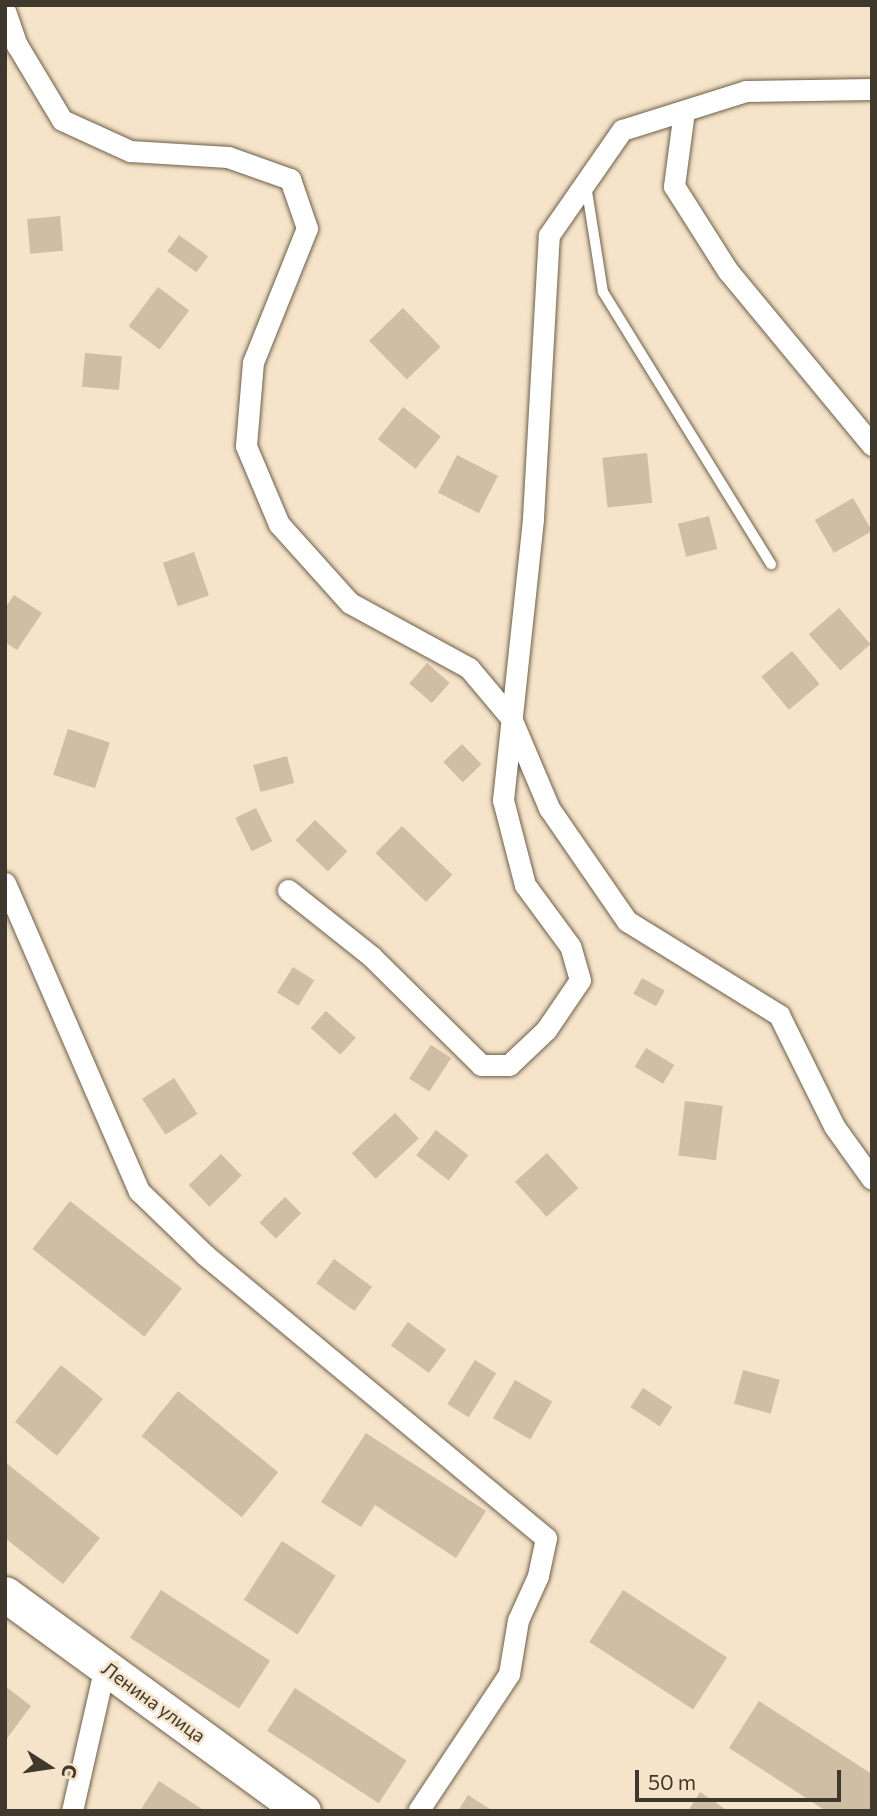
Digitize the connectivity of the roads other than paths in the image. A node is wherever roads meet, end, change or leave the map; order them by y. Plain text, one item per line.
1 (5, 11) edge
2 (872, 89) edge
3 (684, 111) junction
4 (586, 182) junction
5 (872, 445) edge
6 (771, 564) dead end
7 (511, 718) junction
8 (5, 883) edge
9 (288, 890) dead end
10 (872, 1179) edge
11 (5, 1594) edge
12 (105, 1666) junction
13 (72, 1811) edge
14 (303, 1811) edge
15 (418, 1811) edge

1 - 7 street
2 - 3 street
3 - 4 street
3 - 5 street
4 - 6 lane
4 - 7 street
7 - 9 street
7 - 10 street
8 - 15 street
11 - 12 main road, Ленина улица
12 - 13 street
12 - 14 main road, Ленина улица

